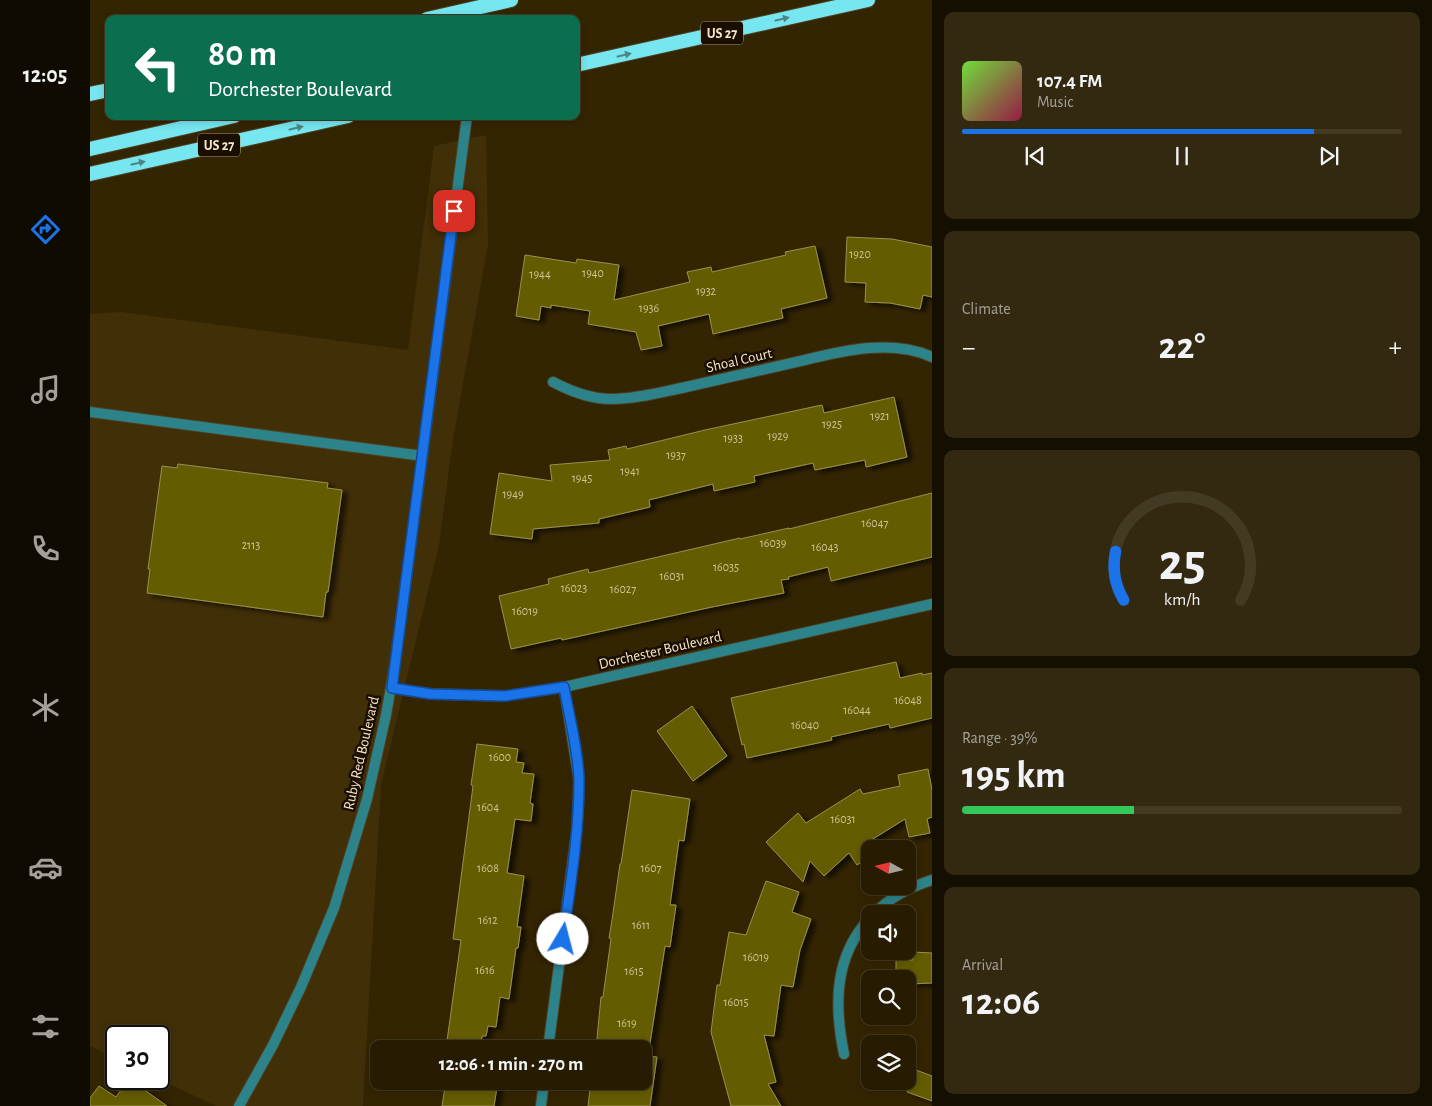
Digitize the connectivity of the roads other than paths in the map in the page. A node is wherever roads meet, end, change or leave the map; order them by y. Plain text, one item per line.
1 (511, 0) edge
2 (868, 0) edge
3 (475, 7) edge
4 (443, 15) edge
5 (580, 64) edge
6 (105, 91) edge
7 (90, 94) edge
8 (217, 120) edge
9 (330, 120) edge
10 (465, 120) edge
11 (90, 149) edge
12 (90, 174) edge
13 (932, 357) edge
14 (553, 382) dead end
15 (90, 412) edge
16 (423, 456) junction
17 (932, 604) edge
18 (564, 687) junction
19 (392, 688) junction
20 (932, 880) edge
21 (884, 905) edge
22 (861, 929) edge
23 (549, 1040) edge
24 (844, 1054) dead end
25 (543, 1090) edge
26 (239, 1106) edge
27 (541, 1106) edge

1 - 3 highway
5 -> 2 highway, US 27
3 - 4 highway
6 - 7 highway
8 - 11 highway
12 -> 9 highway, US 27
10 - 16 street, Ruby Red Boulevard
13 - 14 street, Shoal Court
15 - 16 street
16 - 19 street, Ruby Red Boulevard
17 - 18 street, Dorchester Boulevard
18 - 19 street, Dorchester Boulevard
18 - 23 street
19 - 26 street, Ruby Red Boulevard
20 - 21 street
22 - 24 street
25 - 27 street

